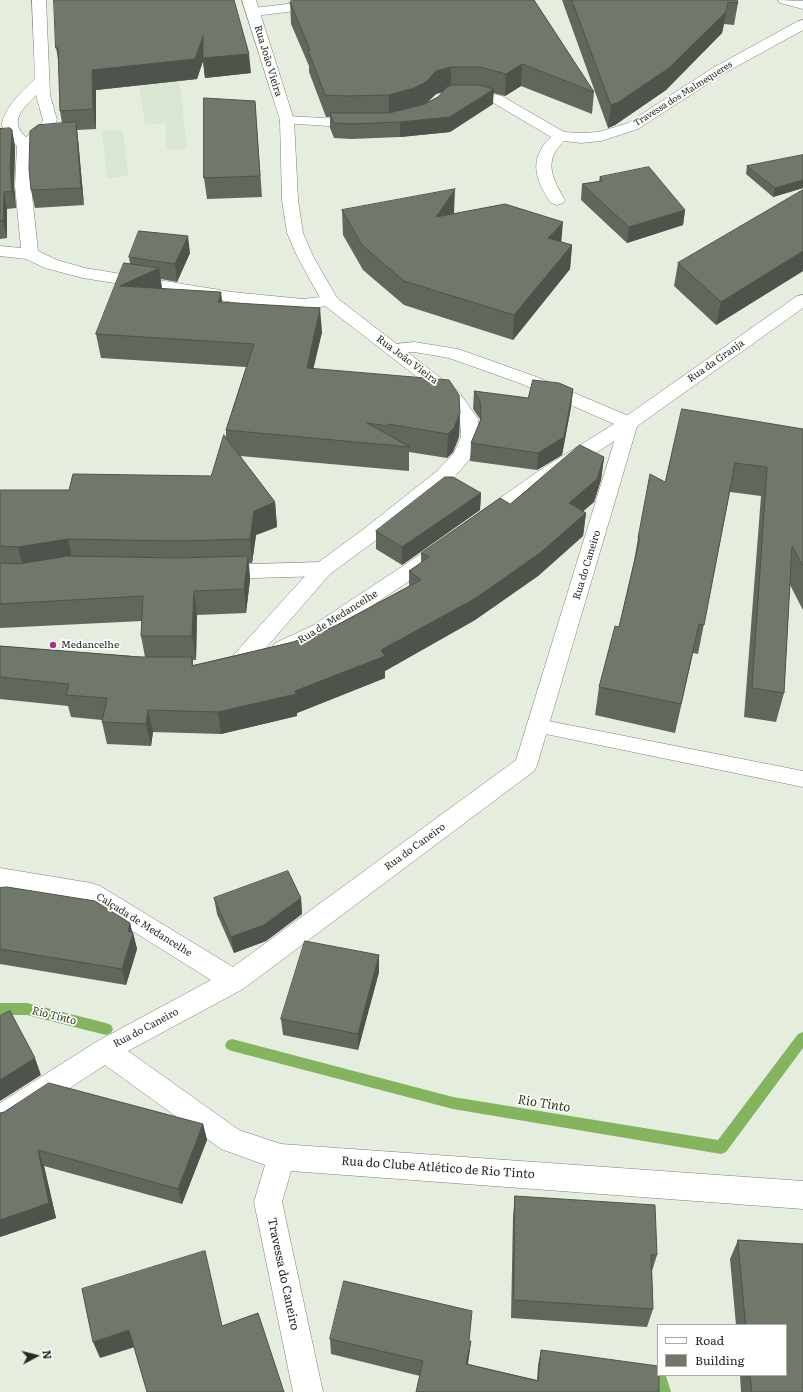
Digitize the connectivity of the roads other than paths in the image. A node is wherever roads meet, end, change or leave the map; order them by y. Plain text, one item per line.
1 (39, 0) edge
2 (354, 0) edge
3 (785, 0) edge
4 (803, 5) edge
5 (251, 6) edge
6 (803, 24) edge
7 (43, 79) junction
8 (451, 96) edge
9 (287, 120) junction
10 (371, 124) edge
11 (560, 136) junction
12 (25, 145) junction
13 (557, 200) dead end
14 (0, 251) edge
15 (30, 254) junction
16 (803, 300) edge
17 (330, 301) junction
18 (392, 349) junction
19 (630, 423) junction
20 (470, 529) edge
21 (451, 542) edge
22 (323, 569) junction
23 (198, 573) edge
24 (236, 667) junction
25 (213, 668) edge
26 (538, 726) junction
27 (803, 779) edge
28 (0, 878) edge
29 (234, 981) junction
30 (105, 1050) junction
31 (0, 1118) edge
32 (281, 1157) junction
33 (803, 1195) edge
34 (309, 1391) edge

1 - 7 street
2 - 5 street
3 - 4 street
5 - 9 street, Rua João Vieira
6 - 11 street, Travessa dos Malmequeres
7 - 12 street
7 - 12 street
8 - 11 street, Travessa dos Malmequeres
9 - 10 street
9 - 17 street, Rua João Vieira
11 - 13 street
12 - 15 street
14 - 15 street
15 - 17 street
16 - 19 street, Rua da Granja
17 - 18 street, Rua João Vieira
18 - 19 street
18 - 22 street, Rua João Vieira
19 - 20 street
19 - 26 street, Rua do Caneiro
21 - 24 street, Rua de Medancelhe
22 - 23 street
22 - 24 street, Rua João Vieira
24 - 25 street, Rua de Medancelhe
26 - 27 lane
26 - 29 street, Rua do Caneiro
28 - 29 street, Calçada de Medancelhe
29 - 30 street, Rua do Caneiro
30 - 31 street, Rua do Caneiro
30 - 32 street, Rua do Clube Atlético de Rio Tinto
32 - 33 street, Rua do Clube Atlético de Rio Tinto
32 - 34 street, Travessa do Caneiro

